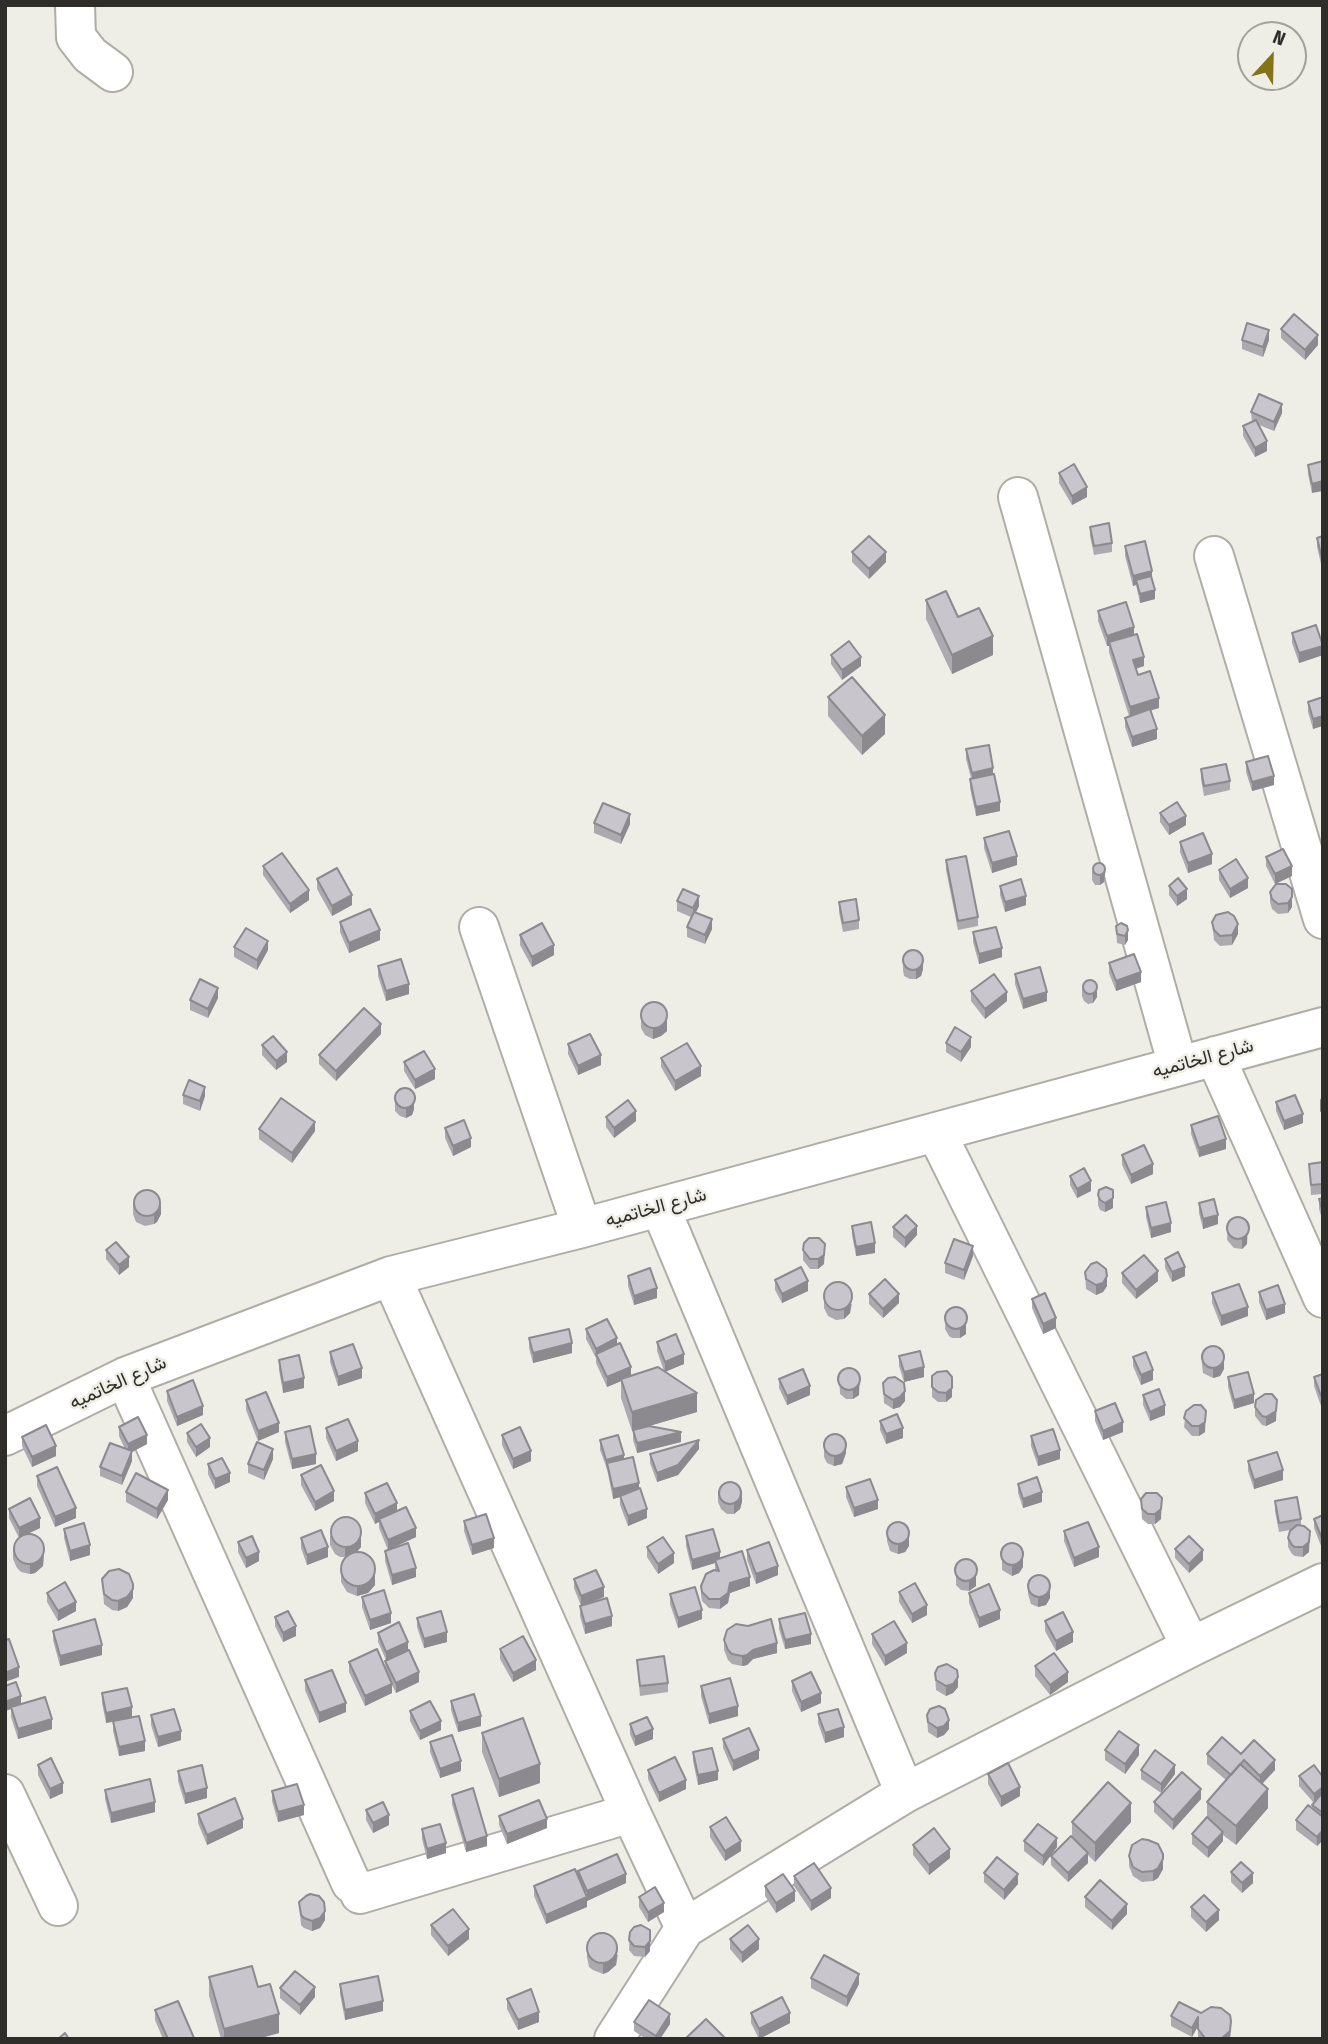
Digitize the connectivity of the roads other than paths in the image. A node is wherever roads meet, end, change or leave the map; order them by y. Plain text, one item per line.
1 (75, 5) edge
2 (113, 72) dead end
3 (1018, 497) dead end
4 (1214, 556) dead end
5 (1323, 919) edge
6 (479, 927) dead end
7 (1323, 1027) edge
8 (1215, 1056) junction
9 (1178, 1066) junction
10 (936, 1132) junction
11 (660, 1207) junction
12 (582, 1228) junction
13 (391, 1276) junction
14 (1323, 1298) edge
15 (125, 1377) junction
16 (5, 1436) edge
17 (1323, 1583) edge
18 (1191, 1647) junction
19 (905, 1793) junction
20 (5, 1794) edge
21 (631, 1813) junction
22 (58, 1906) dead end
23 (685, 1927) junction
24 (614, 2039) edge

1 - 2 street
3 - 9 street
4 - 5 street
6 - 12 street
7 - 8 street, شارع الخاتميه
8 - 9 street, شارع الخاتميه
8 - 14 street
9 - 10 street, شارع الخاتميه
10 - 11 street, شارع الخاتميه
10 - 18 street
11 - 12 street, شارع الخاتميه
11 - 19 street
12 - 13 street, شارع الخاتميه
13 - 15 street, شارع الخاتميه
13 - 21 street
15 - 16 street, شارع الخاتميه
15 - 21 street
17 - 18 street
18 - 19 street
19 - 23 street
20 - 22 street
21 - 23 street
23 - 24 street

